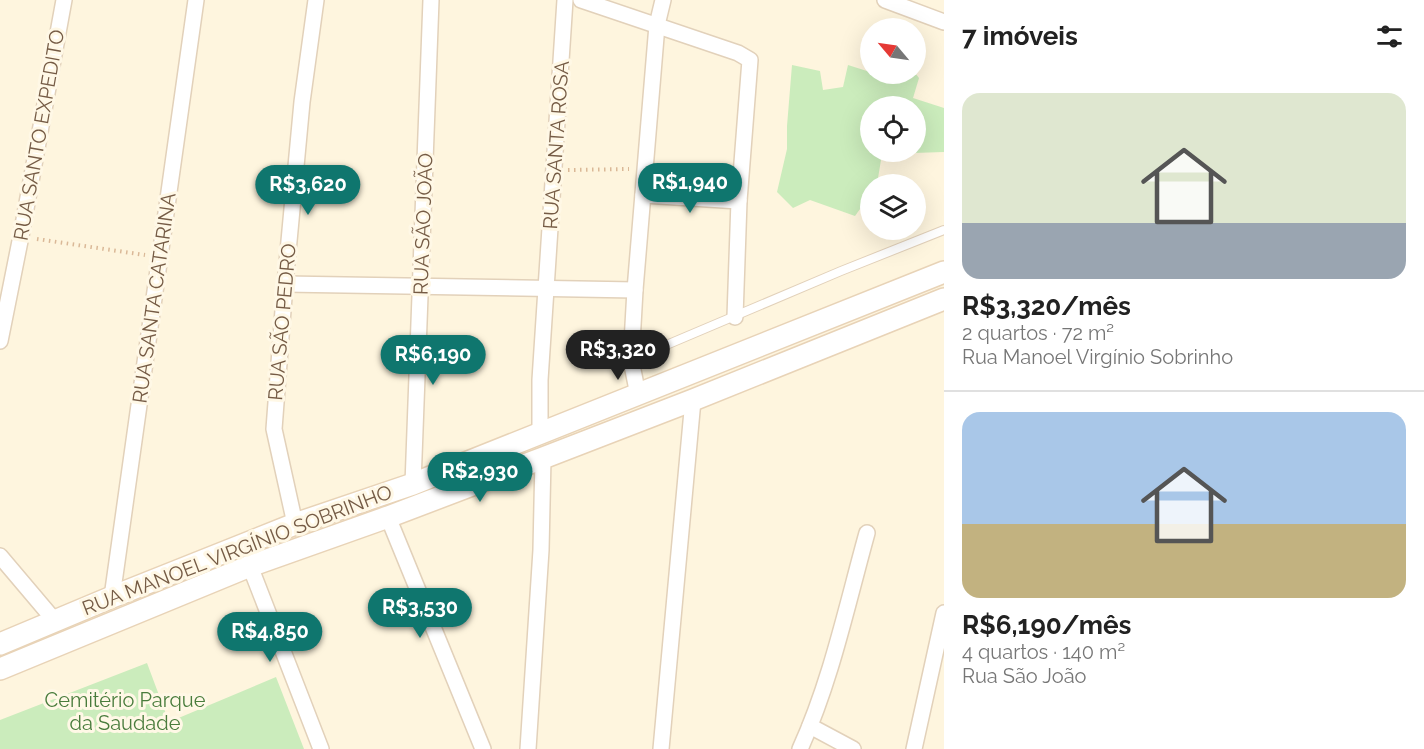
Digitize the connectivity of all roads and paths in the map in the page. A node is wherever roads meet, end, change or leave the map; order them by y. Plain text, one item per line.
1 (64, 0) edge
2 (196, 0) edge
3 (316, 0) edge
4 (431, 0) edge
5 (565, 0) edge
6 (581, 0) edge
7 (663, 0) edge
8 (885, 0) edge
9 (944, 22) edge
10 (657, 25) junction
11 (645, 168) junction
12 (555, 170) junction
13 (643, 195) junction
14 (739, 201) junction
15 (944, 230) edge
16 (21, 236) junction
17 (160, 258) junction
18 (944, 272) edge
19 (285, 284) junction
20 (420, 287) junction
21 (546, 289) junction
22 (635, 290) junction
23 (944, 299) edge
24 (735, 317) junction
25 (0, 341) edge
26 (631, 360) junction
27 (638, 395) junction
28 (693, 400) junction
29 (540, 433) junction
30 (543, 458) junction
31 (413, 484) junction
32 (388, 517) junction
33 (295, 524) junction
34 (867, 532) dead end
35 (0, 556) edge
36 (250, 566) junction
37 (112, 597) junction
38 (944, 613) edge
39 (55, 621) junction
40 (0, 644) edge
41 (0, 669) edge
42 (810, 726) junction
43 (321, 749) edge
44 (483, 749) edge
45 (528, 749) edge
46 (661, 749) edge
47 (800, 749) edge
48 (853, 749) edge
49 (914, 749) edge

1 - 16 street, RUA SANTO EXPEDITO
2 - 17 street, RUA SANTA CATARINA
3 - 19 street, RUA SÃO PEDRO
4 - 20 street, RUA SÃO JOÃO
5 - 12 street, RUA SANTA ROSA
6 - 10 street
7 - 10 street
8 - 9 street
10 - 11 street
10 - 14 street
11 - 12 path
11 - 13 street
12 - 21 street, RUA SANTA ROSA
13 - 14 street
13 - 22 street
14 - 24 street
15 - 24 lane
16 - 17 path
16 - 25 street, RUA SANTO EXPEDITO
17 - 37 street, RUA SANTA CATARINA
18 - 27 main road, RUA MANOEL VIRGÍNIO SOBRINHO
19 - 20 street
19 - 33 street, RUA SÃO PEDRO
20 - 21 street
20 - 31 street, RUA SÃO JOÃO
21 - 22 street
21 - 29 street, RUA SANTA ROSA
22 - 26 street
23 - 28 main road, RUA MANOEL VIRGÍNIO SOBRINHO
24 - 26 lane
26 - 27 street
27 - 29 main road, RUA MANOEL VIRGÍNIO SOBRINHO
28 - 30 main road, RUA MANOEL VIRGÍNIO SOBRINHO
28 - 46 street
29 - 31 main road, RUA MANOEL VIRGÍNIO SOBRINHO
30 - 32 main road, RUA MANOEL VIRGÍNIO SOBRINHO
30 - 45 street
31 - 33 main road, RUA MANOEL VIRGÍNIO SOBRINHO
32 - 36 main road, RUA MANOEL VIRGÍNIO SOBRINHO
32 - 44 street
33 - 37 main road, RUA MANOEL VIRGÍNIO SOBRINHO
34 - 42 street
35 - 39 street
36 - 41 main road, RUA MANOEL VIRGÍNIO SOBRINHO
36 - 43 street
37 - 39 main road, RUA MANOEL VIRGÍNIO SOBRINHO
38 - 49 street
39 - 40 main road, RUA MANOEL VIRGÍNIO SOBRINHO
42 - 47 street
42 - 48 street

